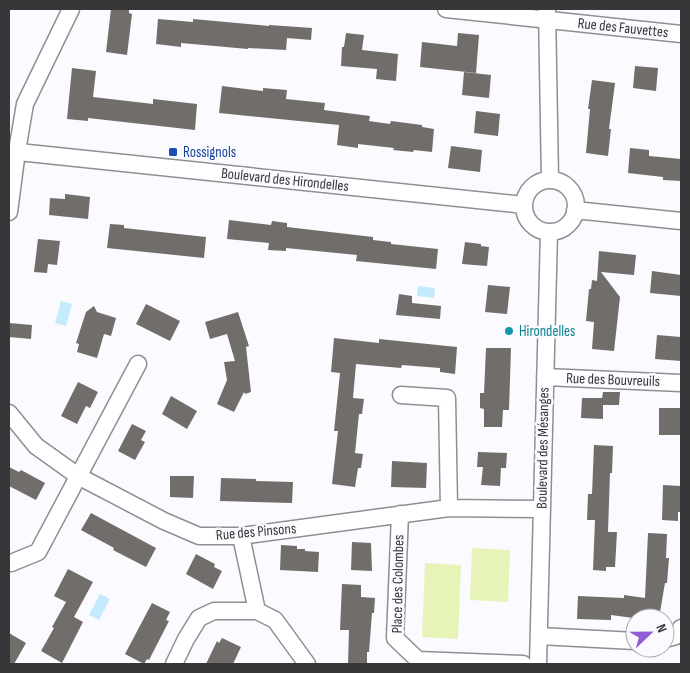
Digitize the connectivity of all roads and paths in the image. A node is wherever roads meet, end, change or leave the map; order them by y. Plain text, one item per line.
1 (72, 9) edge
2 (446, 9) edge
3 (547, 14) edge
4 (681, 34) edge
5 (13, 151) edge
6 (550, 180) junction
7 (524, 205) junction
8 (576, 210) junction
9 (9, 212) edge
10 (681, 221) edge
11 (549, 232) junction
12 (138, 364) dead end
13 (545, 377) junction
14 (681, 383) edge
15 (401, 395) dead end
16 (9, 413) edge
17 (78, 476) junction
18 (449, 508) junction
19 (542, 509) junction
20 (400, 514) junction
21 (241, 536) junction
22 (11, 563) dead end
23 (257, 611) junction
24 (539, 636) junction
25 (625, 640) edge
26 (174, 664) edge
27 (307, 664) edge
28 (523, 664) edge
29 (538, 664) edge

1 - 5 street
2 - 3 street, Rue des Fauvettes
3 - 4 street, Rue des Fauvettes
3 - 6 street
5 - 7 street, Boulevard des Hirondelles
5 - 9 street
6 - 7 street
6 - 8 street
7 - 11 street
8 - 10 street
8 - 11 street
11 - 13 street, Boulevard des Mésanges
12 - 17 street
13 - 14 street, Rue des Bouvreuils
13 - 19 street, Boulevard des Mésanges
15 - 18 street
16 - 17 street, Rue des Pinsons
17 - 21 street, Rue des Pinsons
17 - 22 street
18 - 19 street, Rue des Pinsons
18 - 20 street, Rue des Pinsons
19 - 24 street, Boulevard des Mésanges
20 - 21 street, Rue des Pinsons
20 - 28 street, Place des Colombes
21 - 23 street
23 - 26 street
23 - 27 street
24 - 25 street
24 - 29 street, Boulevard des Mésanges

